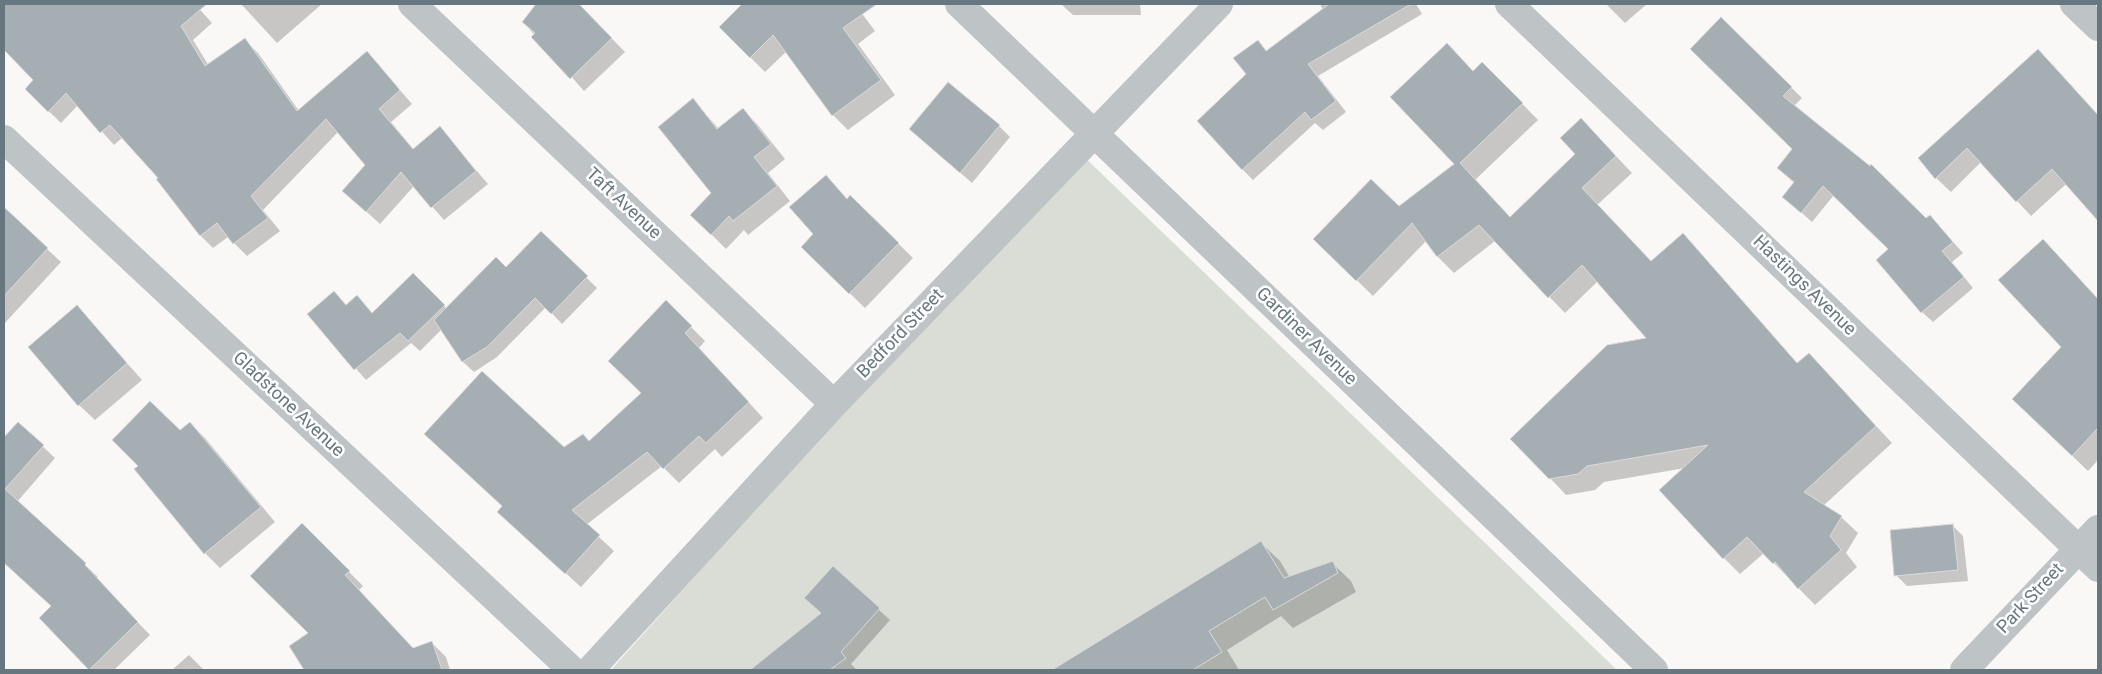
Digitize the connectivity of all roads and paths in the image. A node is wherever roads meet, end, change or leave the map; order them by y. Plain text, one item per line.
1 (412, 4) edge
2 (958, 4) edge
3 (1219, 4) edge
4 (1509, 4) edge
5 (2074, 4) edge
6 (2098, 27) edge
7 (1094, 133) junction
8 (4, 139) edge
9 (834, 404) junction
10 (2098, 529) edge
11 (2079, 549) junction
12 (2098, 568) edge
13 (572, 670) edge
14 (590, 670) edge
15 (1654, 670) edge
16 (1964, 670) edge

1 - 9 street, Taft Avenue
2 - 7 street, Gardiner Avenue
3 - 7 street, Bedford Street
4 - 11 street, Hastings Avenue
5 - 6 street
7 - 9 street, Bedford Street
7 - 15 street, Gardiner Avenue
8 - 13 street, Gladstone Avenue
9 - 14 street, Bedford Street
10 - 11 street, Park Street
11 - 12 street, Hastings Avenue
11 - 16 street, Park Street

